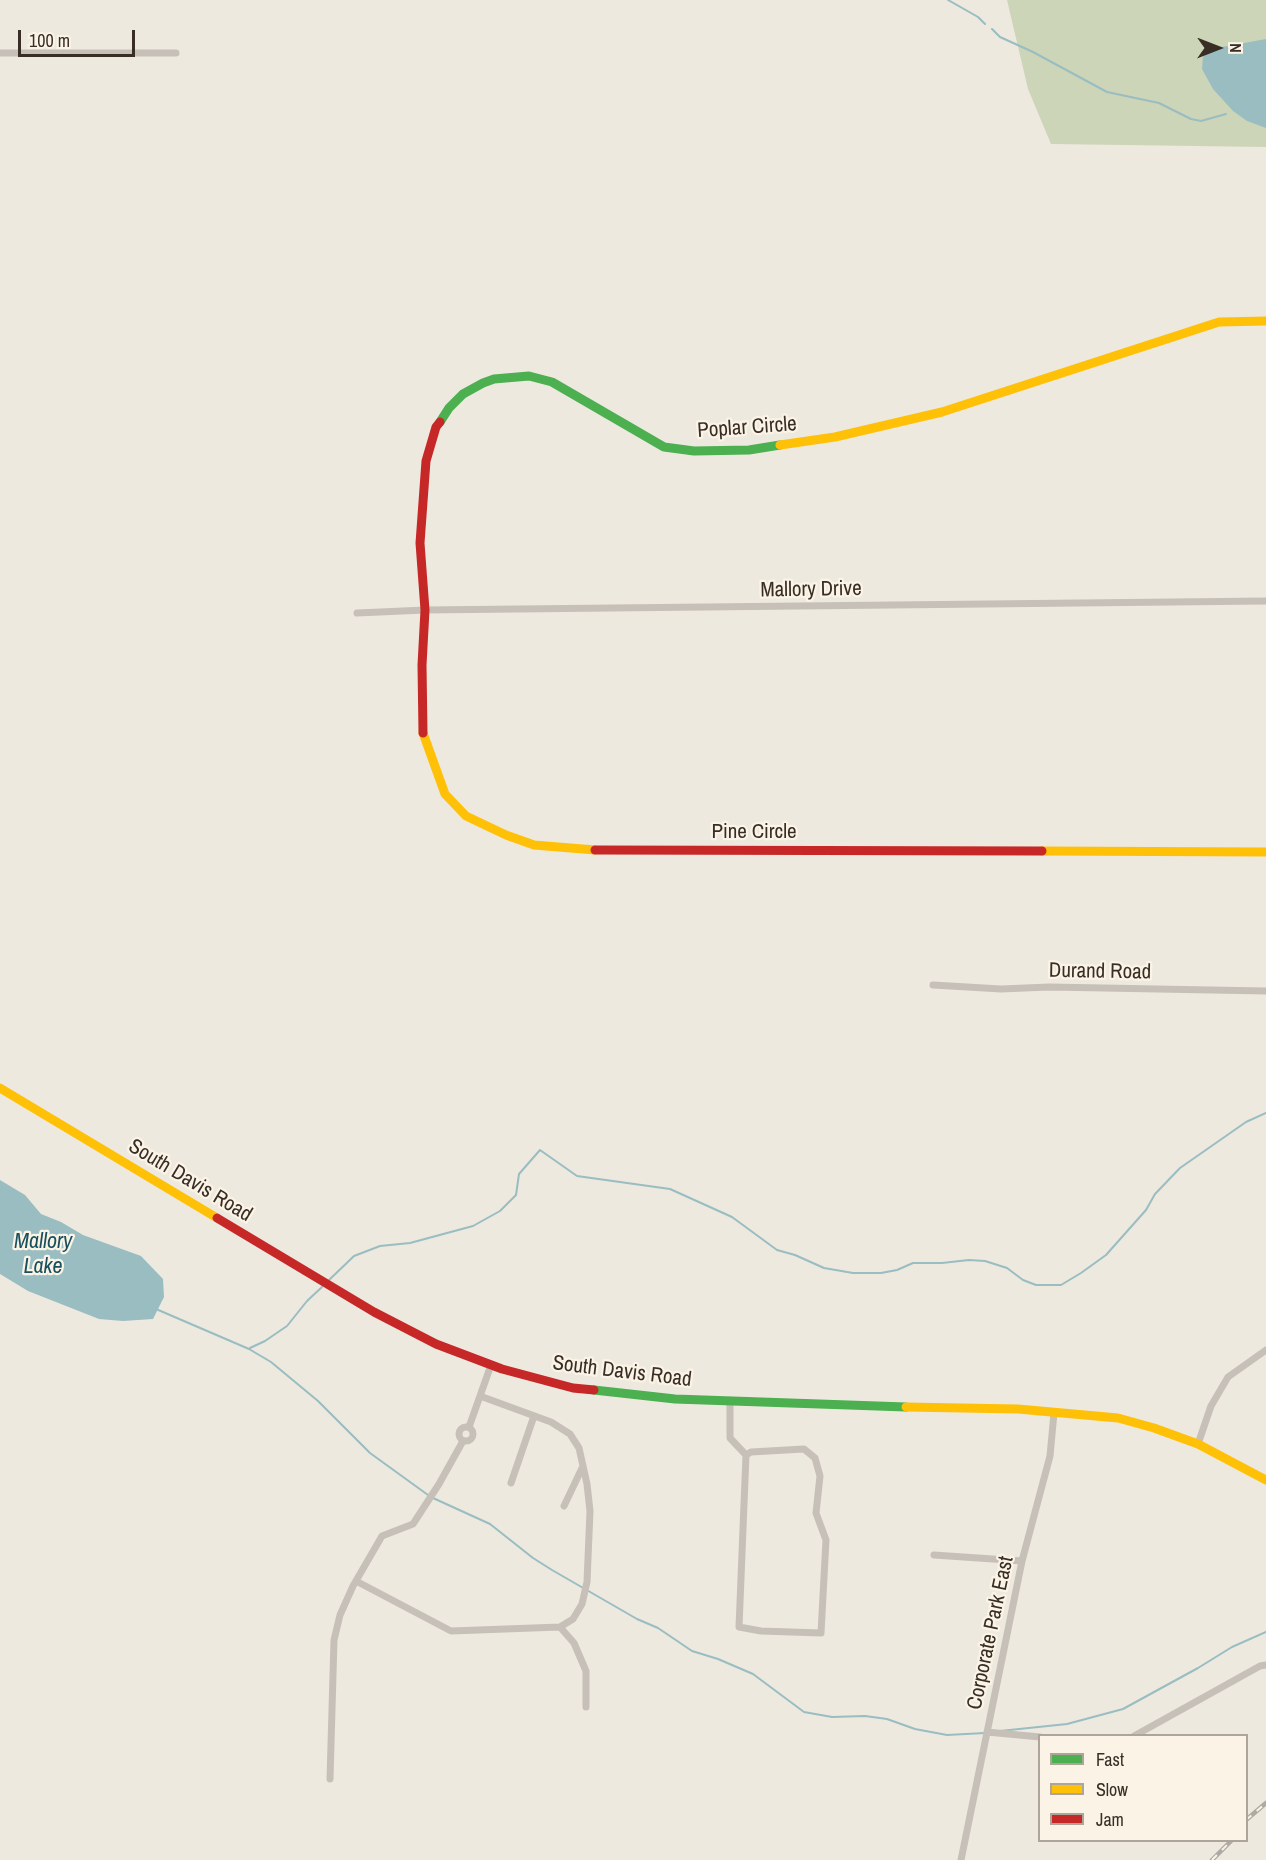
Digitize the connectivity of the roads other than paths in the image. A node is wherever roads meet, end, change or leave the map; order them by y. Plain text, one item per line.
1 (0, 53) edge
2 (176, 54) dead end
3 (1266, 321) edge
4 (1266, 601) edge
5 (425, 610) junction
6 (357, 613) dead end
7 (1266, 852) edge
8 (933, 985) dead end
9 (1266, 991) edge
10 (0, 1088) edge
11 (1266, 1350) edge
12 (491, 1365) junction
13 (480, 1396) junction
14 (730, 1401) junction
15 (1054, 1413) junction
16 (534, 1416) junction
17 (1198, 1444) junction
18 (746, 1455) junction
19 (583, 1466) junction
20 (1266, 1480) edge
21 (511, 1483) dead end
22 (564, 1506) dead end
23 (934, 1556) dead end
24 (1022, 1561) junction
25 (356, 1581) junction
26 (560, 1627) junction
27 (1266, 1665) edge
28 (586, 1707) dead end
29 (987, 1732) junction
30 (1138, 1734) edge
31 (1038, 1737) edge
32 (330, 1779) dead end
33 (961, 1860) edge

1 - 2 street
3 - 5 street, Poplar Circle
4 - 5 street, Mallory Drive
5 - 6 street, Mallory Drive
5 - 7 street, Pine Circle
8 - 9 street, Durand Road
10 - 12 street, South Davis Road
11 - 17 street
12 - 13 street
12 - 14 street, South Davis Road
13 - 16 street
13 - 25 street
14 - 15 street, South Davis Road
14 - 18 street
15 - 17 street, South Davis Road
15 - 24 street, Corporate Park East
16 - 19 street
16 - 21 street
17 - 20 street, South Davis Road
18 - 18 street
19 - 22 street
19 - 26 street
23 - 24 street
24 - 29 street, Corporate Park East
25 - 26 street
25 - 32 street
26 - 28 street
27 - 30 street
29 - 31 street
29 - 33 street, Corporate Park East

